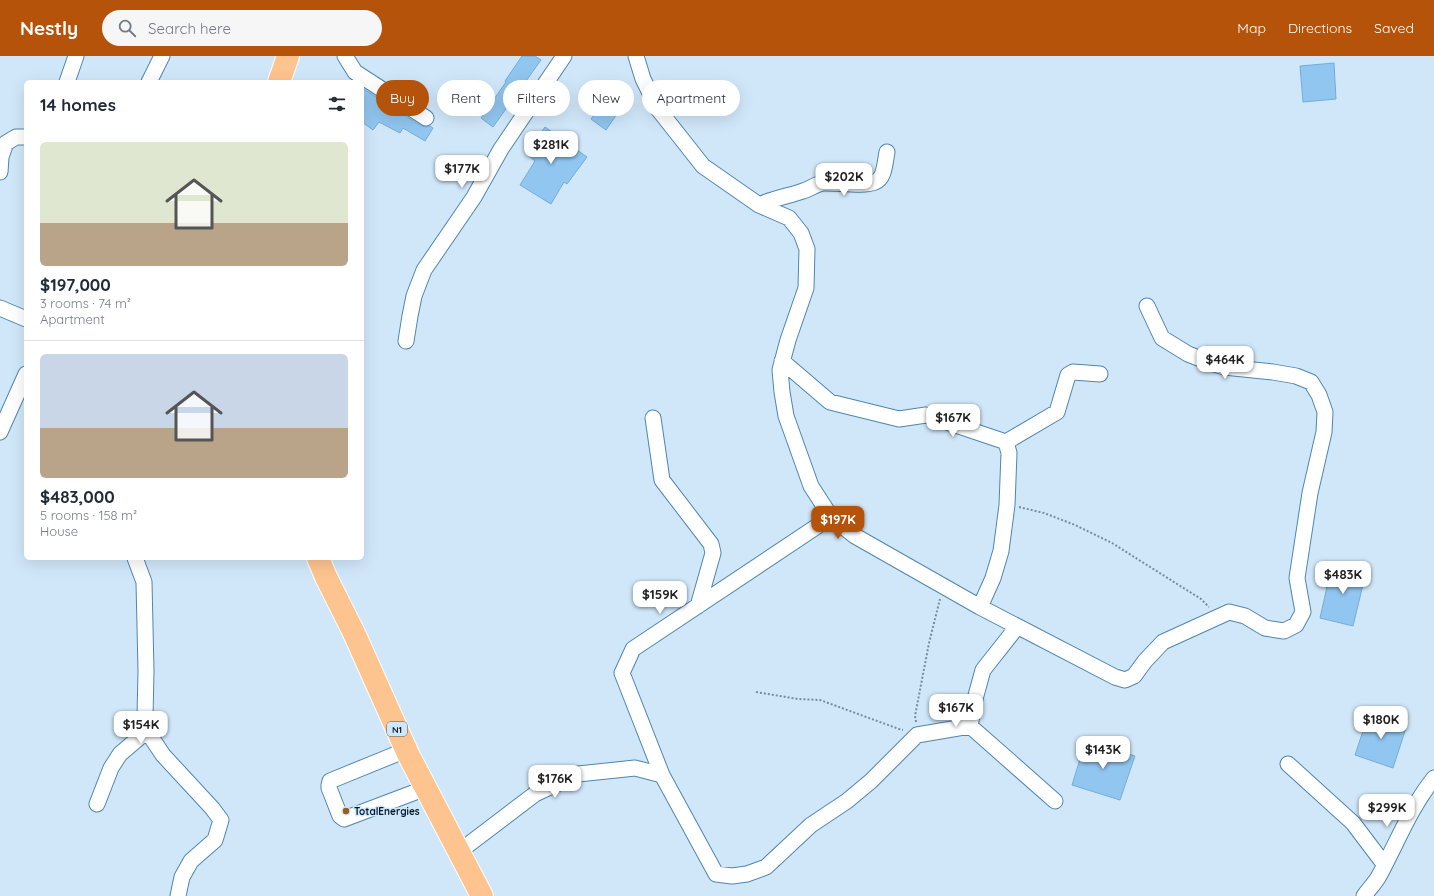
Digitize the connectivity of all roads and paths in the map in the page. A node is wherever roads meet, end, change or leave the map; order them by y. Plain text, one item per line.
1 (76, 56) edge
2 (162, 56) edge
3 (288, 56) edge
4 (345, 56) edge
5 (564, 56) edge
6 (636, 56) edge
7 (352, 77) edge
8 (68, 80) edge
9 (150, 80) edge
10 (280, 80) edge
11 (364, 84) edge
12 (426, 118) dead end
13 (24, 137) edge
14 (887, 152) dead end
15 (0, 172) edge
16 (760, 204) junction
17 (1147, 306) dead end
18 (0, 308) edge
19 (24, 318) edge
20 (406, 341) dead end
21 (782, 361) junction
22 (1100, 374) dead end
23 (24, 378) edge
24 (653, 418) dead end
25 (0, 432) edge
26 (1006, 442) junction
27 (1007, 504) junction
28 (831, 517) junction
29 (136, 560) edge
30 (319, 560) edge
31 (943, 587) junction
32 (698, 606) junction
33 (980, 608) junction
34 (1219, 617) junction
35 (1018, 627) junction
36 (756, 692) dead end
37 (970, 726) junction
38 (147, 731) junction
39 (917, 733) junction
40 (406, 750) junction
41 (1288, 764) dead end
42 (662, 775) junction
43 (1434, 778) edge
44 (426, 788) junction
45 (1055, 801) dead end
46 (97, 804) dead end
47 (460, 851) junction
48 (1384, 864) junction
49 (178, 896) edge
50 (482, 896) edge
51 (1364, 896) edge

1 - 8 street
2 - 9 street
3 - 10 highway
4 - 7 street
5 - 20 street
6 - 16 street
11 - 12 street
13 - 15 street
14 - 16 street
16 - 21 street
17 - 34 street
18 - 19 street
21 - 26 street
21 - 28 street
22 - 26 street
23 - 25 street
24 - 32 street
26 - 27 street
27 - 33 street
27 - 34 path
28 - 31 street
28 - 32 street
29 - 38 street
30 - 40 highway, N1
31 - 33 street
31 - 39 path
32 - 42 street
33 - 35 street
34 - 35 street
35 - 37 street
36 - 39 path
37 - 39 street
37 - 45 street
38 - 46 street
38 - 49 street
39 - 42 street
40 - 44 highway, N1
40 - 44 street
41 - 48 street
42 - 47 street
43 - 48 street
44 - 47 highway, N1
47 - 50 highway, N1
48 - 51 street

